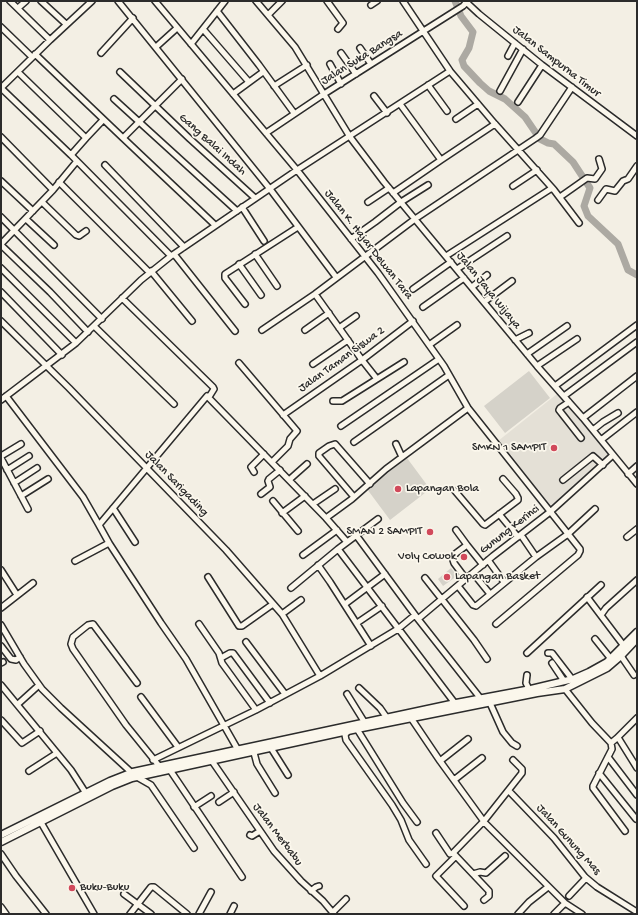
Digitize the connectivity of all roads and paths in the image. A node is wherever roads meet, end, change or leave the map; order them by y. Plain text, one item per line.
1 (10, 1) edge
2 (26, 1) edge
3 (41, 1) edge
4 (92, 1) edge
5 (118, 1) edge
6 (155, 1) edge
7 (225, 1) edge
8 (256, 1) edge
9 (282, 1) edge
10 (327, 1) edge
11 (377, 1) edge
12 (403, 1) edge
13 (466, 3) edge
14 (371, 5) dead end
15 (18, 8) junction
16 (217, 11) junction
17 (268, 14) junction
18 (133, 18) junction
19 (66, 24) junction
20 (1, 27) edge
21 (177, 28) junction
22 (203, 28) junction
23 (338, 29) dead end
24 (423, 32) junction
25 (50, 40) junction
26 (515, 43) junction
27 (191, 44) junction
28 (156, 47) junction
29 (360, 48) dead end
30 (523, 49) junction
31 (341, 53) dead end
32 (101, 54) dead end
33 (34, 55) junction
34 (508, 56) dead end
35 (330, 64) dead end
36 (371, 64) junction
37 (542, 64) junction
38 (306, 65) junction
39 (450, 71) junction
40 (18, 72) junction
41 (120, 72) dead end
42 (263, 72) junction
43 (356, 74) junction
44 (182, 80) junction
45 (249, 82) junction
46 (341, 84) junction
47 (428, 85) junction
48 (274, 86) junction
49 (572, 87) junction
50 (1, 88) edge
51 (500, 91) dead end
52 (233, 94) junction
53 (324, 94) junction
54 (374, 96) dead end
55 (114, 98) dead end
56 (518, 102) dead end
57 (400, 104) junction
58 (478, 104) junction
59 (155, 106) junction
60 (447, 111) dead end
61 (294, 113) junction
62 (387, 113) junction
63 (103, 120) junction
64 (456, 120) dead end
65 (139, 121) junction
66 (495, 124) junction
67 (266, 133) junction
68 (637, 136) edge
69 (1, 137) edge
70 (350, 137) junction
71 (86, 138) junction
72 (123, 138) junction
73 (518, 150) junction
74 (71, 155) junction
75 (599, 159) dead end
76 (441, 160) junction
77 (77, 161) junction
78 (105, 165) dead end
79 (637, 166) edge
80 (297, 170) junction
81 (537, 170) junction
82 (1, 181) edge
83 (60, 182) junction
84 (428, 185) dead end
85 (513, 186) dead end
86 (389, 188) junction
87 (552, 188) junction
88 (270, 189) junction
89 (53, 190) junction
90 (393, 193) junction
91 (560, 197) junction
92 (255, 198) junction
93 (598, 200) dead end
94 (42, 202) junction
95 (368, 202) dead end
96 (401, 202) junction
97 (242, 207) junction
98 (33, 211) junction
99 (237, 211) junction
100 (1, 217) edge
101 (26, 219) junction
102 (415, 219) junction
103 (579, 223) dead end
104 (215, 225) junction
105 (298, 227) junction
106 (86, 231) dead end
107 (14, 232) junction
108 (507, 236) dead end
109 (351, 239) junction
110 (264, 241) dead end
111 (1, 245) edge
112 (54, 245) dead end
113 (184, 247) junction
114 (255, 254) junction
115 (172, 255) junction
116 (365, 256) junction
117 (446, 256) junction
118 (451, 262) junction
119 (239, 264) junction
120 (1, 268) edge
121 (457, 269) junction
122 (150, 272) junction
123 (487, 275) dead end
124 (336, 277) junction
125 (464, 278) junction
126 (512, 281) dead end
127 (277, 286) dead end
128 (472, 287) junction
129 (414, 288) dead end
130 (1, 292) edge
131 (315, 294) junction
132 (261, 295) dead end
133 (122, 298) junction
134 (484, 302) junction
135 (245, 304) dead end
136 (423, 307) dead end
137 (329, 313) junction
138 (356, 316) dead end
139 (102, 319) junction
140 (1, 320) edge
141 (192, 321) dead end
142 (413, 321) junction
143 (457, 325) dead end
144 (637, 325) edge
145 (94, 326) junction
146 (567, 326) dead end
147 (339, 328) junction
148 (262, 330) dead end
149 (305, 330) dead end
150 (88, 332) junction
151 (235, 332) dead end
152 (529, 333) dead end
153 (577, 339) dead end
154 (348, 340) junction
155 (515, 340) junction
156 (637, 342) edge
157 (76, 343) junction
158 (429, 344) junction
159 (527, 354) junction
160 (62, 355) junction
161 (439, 359) junction
162 (362, 360) junction
163 (404, 362) dead end
164 (239, 363) dead end
165 (313, 364) dead end
166 (47, 366) junction
167 (537, 366) junction
168 (449, 375) junction
169 (637, 376) edge
170 (377, 379) junction
171 (555, 386) junction
172 (6, 396) junction
173 (564, 396) junction
174 (209, 397) junction
175 (1, 400) edge
176 (333, 401) dead end
177 (569, 402) junction
178 (174, 404) dead end
179 (468, 408) junction
180 (637, 412) edge
181 (618, 414) dead end
182 (283, 415) junction
183 (583, 418) junction
184 (341, 426) dead end
185 (593, 430) junction
186 (581, 438) dead end
187 (601, 440) junction
188 (354, 442) dead end
189 (21, 444) dead end
190 (396, 444) dead end
191 (264, 454) junction
192 (614, 455) junction
193 (29, 456) dead end
194 (1, 457) edge
195 (402, 457) junction
196 (272, 462) junction
197 (307, 464) dead end
198 (603, 465) junction
199 (637, 466) edge
200 (37, 468) dead end
201 (147, 468) junction
202 (7, 470) junction
203 (280, 470) junction
204 (254, 472) dead end
205 (628, 474) junction
206 (48, 479) dead end
207 (503, 479) dead end
208 (289, 480) junction
209 (563, 480) dead end
210 (14, 483) junction
211 (370, 484) junction
212 (637, 484) edge
213 (335, 489) dead end
214 (455, 491) dead end
215 (261, 494) dead end
216 (21, 496) junction
217 (305, 496) junction
218 (354, 497) junction
219 (273, 501) dead end
220 (313, 504) junction
221 (113, 508) junction
222 (28, 509) dead end
223 (595, 509) dead end
224 (550, 512) junction
225 (282, 513) junction
226 (499, 514) junction
227 (326, 518) junction
228 (378, 519) dead end
229 (99, 525) junction
230 (637, 529) edge
231 (337, 530) junction
232 (456, 530) dead end
233 (298, 531) dead end
234 (568, 534) junction
235 (356, 535) junction
236 (520, 536) junction
237 (627, 537) dead end
238 (135, 542) dead end
239 (347, 542) junction
240 (109, 543) junction
241 (467, 545) junction
242 (338, 549) junction
243 (303, 555) dead end
244 (536, 557) junction
245 (488, 560) junction
246 (75, 561) dead end
247 (318, 565) junction
248 (482, 565) junction
249 (1, 570) edge
250 (473, 573) junction
251 (385, 574) junction
252 (208, 577) dead end
253 (425, 578) dead end
254 (466, 579) junction
255 (637, 580) edge
256 (504, 582) junction
257 (33, 583) dead end
258 (601, 585) dead end
259 (458, 586) junction
260 (368, 587) junction
261 (291, 588) dead end
262 (490, 594) junction
263 (17, 595) junction
264 (586, 597) junction
265 (301, 600) dead end
266 (442, 600) junction
267 (273, 604) junction
268 (345, 604) junction
269 (382, 606) junction
270 (1, 608) edge
271 (282, 614) junction
272 (601, 615) junction
273 (417, 617) junction
274 (357, 623) junction
275 (199, 624) dead end
276 (496, 624) dead end
277 (1, 625) edge
278 (398, 629) junction
279 (637, 632) edge
280 (3, 633) edge
281 (594, 639) dead end
282 (637, 639) edge
283 (246, 642) dead end
284 (1, 646) edge
285 (372, 646) junction
286 (624, 646) junction
287 (527, 653) dead end
288 (548, 653) dead end
289 (620, 654) junction
290 (20, 657) junction
291 (221, 658) junction
292 (487, 659) dead end
293 (611, 659) junction
294 (552, 663) dead end
295 (527, 675) dead end
296 (320, 676) junction
297 (634, 676) dead end
298 (572, 679) junction
299 (564, 681) junction
300 (137, 683) dead end
301 (39, 685) junction
302 (2, 687) edge
303 (359, 688) dead end
304 (528, 689) junction
305 (565, 689) junction
306 (285, 694) junction
307 (347, 694) dead end
308 (141, 697) dead end
309 (480, 698) junction
310 (270, 703) junction
311 (490, 703) junction
312 (18, 704) junction
313 (457, 706) junction
314 (256, 710) junction
315 (387, 718) junction
316 (401, 718) junction
317 (411, 718) junction
318 (637, 718) edge
319 (1, 720) edge
320 (365, 723) junction
321 (224, 725) junction
322 (357, 729) junction
323 (40, 731) junction
324 (348, 731) junction
325 (617, 738) junction
326 (468, 739) dead end
327 (611, 743) junction
328 (517, 746) dead end
329 (178, 747) junction
330 (272, 748) junction
331 (253, 749) junction
332 (238, 750) junction
333 (57, 753) junction
334 (608, 757) junction
335 (482, 758) dead end
336 (153, 760) junction
337 (440, 760) junction
338 (513, 760) dead end
339 (212, 761) junction
340 (190, 763) junction
341 (160, 767) junction
342 (637, 768) edge
343 (170, 770) junction
344 (29, 771) dead end
345 (600, 773) junction
346 (134, 775) junction
347 (288, 775) dead end
348 (454, 780) junction
349 (509, 790) junction
350 (234, 792) junction
351 (275, 793) dead end
352 (637, 795) edge
353 (87, 796) junction
354 (211, 796) dead end
355 (219, 802) dead end
356 (194, 807) junction
357 (39, 819) junction
358 (636, 820) dead end
359 (484, 821) junction
360 (417, 822) dead end
361 (260, 831) junction
362 (625, 831) dead end
363 (436, 833) dead end
364 (1, 835) edge
365 (250, 835) dead end
366 (1, 842) edge
367 (194, 848) dead end
368 (1, 854) edge
369 (454, 854) junction
370 (505, 856) dead end
371 (426, 864) dead end
372 (473, 874) junction
373 (242, 878) dead end
374 (586, 878) junction
375 (319, 886) dead end
376 (548, 886) junction
377 (311, 891) junction
378 (211, 892) dead end
379 (124, 894) dead end
380 (569, 896) dead end
381 (346, 899) dead end
382 (484, 900) dead end
383 (565, 903) junction
384 (138, 904) junction
385 (234, 906) dead end
386 (464, 906) dead end
387 (1, 908) edge
388 (636, 910) edge
389 (334, 913) edge
390 (6, 914) edge
391 (46, 914) edge
392 (94, 914) edge
393 (130, 914) edge
394 (152, 914) edge
395 (187, 914) edge
396 (199, 914) edge
397 (230, 914) edge
398 (518, 914) edge
399 (554, 914) edge
400 (582, 914) edge

1 - 15 street
2 - 15 street
3 - 19 street
4 - 19 street
5 - 18 street
6 - 21 street, Jalan K. Hajar Dewan Tara
7 - 16 street
8 - 17 street, Jalan Jaya Wijaya
9 - 17 street
10 - 23 street
11 - 14 street
12 - 24 street
13 - 24 street, Jalan Suka Bangsa
13 - 26 street, Jalan Sampurna Timur
15 - 25 street
16 - 22 street
16 - 42 street
17 - 38 street, Jalan Jaya Wijaya
18 - 28 street
18 - 32 street
19 - 25 street
20 - 33 street
21 - 27 street, Jalan K. Hajar Dewan Tara
21 - 28 street
22 - 27 street
22 - 45 street
24 - 36 street, Jalan Suka Bangsa
24 - 39 street
25 - 33 street
26 - 30 street, Jalan Sampurna Timur
26 - 34 street
27 - 52 street, Jalan K. Hajar Dewan Tara
28 - 44 street
29 - 36 street
30 - 37 street, Jalan Sampurna Timur
30 - 51 street
31 - 43 street
33 - 40 street
33 - 63 street
35 - 46 street
36 - 43 street, Jalan Suka Bangsa
37 - 49 street, Jalan Sampurna Timur
37 - 56 street
38 - 48 street
38 - 53 street, Jalan Jaya Wijaya
39 - 47 street
39 - 58 street
40 - 50 street
40 - 71 street
41 - 59 street, Gang Balai Indah
42 - 45 street
42 - 48 street
43 - 46 street, Jalan Suka Bangsa
44 - 59 street
44 - 88 street
45 - 52 street
46 - 53 street, Jalan Suka Bangsa
47 - 57 street
47 - 60 street
48 - 61 street
49 - 68 street, Jalan Sampurna Timur
49 - 73 street
50 - 74 street
52 - 67 street, Jalan K. Hajar Dewan Tara
53 - 61 street, Jalan Suka Bangsa
53 - 70 street, Jalan Jaya Wijaya
54 - 62 street
55 - 65 street
57 - 62 street
57 - 76 street
58 - 64 street
58 - 66 street
59 - 65 street
59 - 92 street, Gang Balai Indah
61 - 67 street, Jalan Suka Bangsa
62 - 70 street
63 - 71 street
63 - 72 street
65 - 72 street
65 - 99 street
66 - 73 street
66 - 76 street
67 - 80 street, Jalan K. Hajar Dewan Tara
69 - 89 street
70 - 80 street
70 - 86 street, Jalan Jaya Wijaya
71 - 74 street
72 - 104 street
73 - 81 street
73 - 102 street
74 - 77 street
75 - 91 street
76 - 90 street
77 - 83 street
77 - 115 street
78 - 113 street
79 - 93 street
80 - 88 street
80 - 109 street, Jalan K. Hajar Dewan Tara
81 - 85 street
81 - 87 street
82 - 98 street
83 - 89 street
83 - 122 street
84 - 96 street
86 - 90 street, Jalan Jaya Wijaya
86 - 95 street
87 - 91 street
87 - 117 street
88 - 92 street
88 - 105 street
89 - 94 street
90 - 96 street, Jalan Jaya Wijaya
91 - 103 street
92 - 97 street
94 - 98 street
94 - 106 street
96 - 102 street, Jalan Jaya Wijaya
96 - 109 street
97 - 99 street
97 - 110 street
98 - 101 street
99 - 104 street
100 - 107 street
101 - 107 street
101 - 112 street
102 - 116 street
102 - 117 street, Jalan Jaya Wijaya
104 - 113 street
105 - 114 street
105 - 124 street
107 - 111 street
107 - 139 street
108 - 121 street
109 - 116 street, Jalan K. Hajar Dewan Tara
111 - 150 street
113 - 115 street
114 - 119 street
114 - 127 street
115 - 122 street
115 - 151 street
116 - 124 street
116 - 142 street, Jalan K. Hajar Dewan Tara
117 - 118 street, Jalan Jaya Wijaya
118 - 121 street, Jalan Jaya Wijaya
118 - 129 street
119 - 132 street
119 - 135 street
120 - 157 street
121 - 125 street, Jalan Jaya Wijaya
122 - 133 street
122 - 141 street
123 - 128 street
124 - 131 street
125 - 128 street, Jalan Jaya Wijaya
125 - 136 street
126 - 134 street
128 - 134 street, Jalan Jaya Wijaya
130 - 160 street
131 - 137 street
131 - 148 street
133 - 139 street
133 - 174 street
134 - 155 street, Jalan Jaya Wijaya
137 - 147 street
137 - 149 street
138 - 147 street
139 - 145 street
140 - 166 street, Jalan Sarigading
142 - 158 street, Jalan K. Hajar Dewan Tara
142 - 162 street, Jalan Taman Siswa 2
143 - 158 street
144 - 171 street
145 - 150 street
145 - 178 street
146 - 159 street
147 - 154 street
150 - 157 street
152 - 155 street
153 - 167 street
154 - 162 street
154 - 165 street
155 - 159 street, Jalan Jaya Wijaya
156 - 173 street
157 - 160 street
158 - 161 street, Jalan K. Hajar Dewan Tara
159 - 167 street, Jalan Jaya Wijaya
160 - 166 street
161 - 168 street, Jalan K. Hajar Dewan Tara
161 - 184 street
162 - 170 street
162 - 182 street, Jalan Taman Siswa 2
163 - 170 street
164 - 182 street
166 - 172 street
166 - 201 street, Jalan Sarigading
167 - 171 street, Jalan Jaya Wijaya
168 - 179 street, Jalan K. Hajar Dewan Tara
168 - 188 street
169 - 183 street
170 - 176 street
171 - 173 street, Jalan Jaya Wijaya
172 - 175 street
172 - 229 street
173 - 177 street, Jalan Jaya Wijaya
174 - 191 street
174 - 201 street
177 - 183 street, Jalan Jaya Wijaya
177 - 186 street
179 - 195 street
179 - 224 street, Jalan K. Hajar Dewan Tara
180 - 187 street
181 - 185 street
182 - 196 street
183 - 185 street, Jalan Jaya Wijaya
185 - 187 street, Jalan Jaya Wijaya
187 - 192 street, Jalan Jaya Wijaya
189 - 194 street
190 - 195 street
191 - 196 street
191 - 204 street
192 - 198 street, Gunung Kerinci
192 - 205 street, Jalan Jaya Wijaya
193 - 202 street
194 - 202 street
195 - 211 street
196 - 203 street
197 - 208 street
198 - 209 street
198 - 224 street, Gunung Kerinci
199 - 205 street
200 - 210 street
201 - 221 street
201 - 267 street, Jalan Sarigading
202 - 210 street
203 - 208 street
203 - 215 street
205 - 212 street, Jalan Jaya Wijaya
206 - 216 street
207 - 226 street
208 - 217 street
210 - 216 street
211 - 218 street
211 - 218 street
213 - 220 street
214 - 226 street
216 - 222 street
217 - 220 street
217 - 225 street
218 - 227 street
219 - 225 street
220 - 227 street
221 - 229 street
221 - 238 street
223 - 234 street
224 - 234 street, Jalan K. Hajar Dewan Tara
224 - 236 street, Gunung Kerinci
225 - 233 street
226 - 236 street
227 - 231 street
228 - 235 street
229 - 240 street
230 - 237 street
231 - 239 street
231 - 243 street
232 - 241 street
234 - 244 street
234 - 276 street, Jalan K. Hajar Dewan Tara
235 - 239 street
235 - 251 street
236 - 244 street
236 - 245 street, Gunung Kerinci
239 - 242 street
240 - 246 street
240 - 321 street
241 - 248 street
241 - 254 street
242 - 247 street
242 - 260 street
244 - 256 street
245 - 248 street, Gunung Kerinci
245 - 256 street
247 - 261 street
247 - 268 street
248 - 250 street, Gunung Kerinci
249 - 263 street
250 - 254 street, Gunung Kerinci
250 - 262 street
251 - 260 street
251 - 273 street
252 - 267 street
253 - 266 street
254 - 259 street, Gunung Kerinci
255 - 272 street
256 - 262 street
257 - 263 street
258 - 264 street
259 - 262 street
259 - 266 street, Gunung Kerinci
260 - 268 street
260 - 269 street
263 - 270 street
264 - 272 street
264 - 287 street
265 - 271 street
266 - 273 street, Gunung Kerinci
266 - 292 street
267 - 271 street, Jalan Sarigading
268 - 274 street
269 - 274 street
269 - 278 street
271 - 296 street, Jalan Sarigading
272 - 286 street
273 - 278 street, Gunung Kerinci
273 - 309 street
274 - 285 street
275 - 291 street
277 - 280 street
278 - 285 street, Gunung Kerinci
278 - 313 street
279 - 286 main road
280 - 290 street
281 - 293 street
282 - 289 main road
283 - 306 street
284 - 290 street
285 - 296 street, Gunung Kerinci
286 - 289 main road
288 - 298 street
289 - 293 main road
289 - 297 street
289 - 305 main road
290 - 301 street
291 - 310 street
291 - 314 street
293 - 298 main road
294 - 299 street
295 - 304 street
296 - 306 street, Gunung Kerinci
298 - 299 main road
299 - 304 main road
300 - 336 street
301 - 312 street
301 - 346 street
302 - 312 street
303 - 315 street
304 - 309 main road
305 - 311 main road
305 - 327 street
306 - 310 street, Gunung Kerinci
307 - 320 street
308 - 329 street
309 - 313 main road
310 - 314 street, Gunung Kerinci
311 - 313 main road
311 - 328 street
312 - 323 street
313 - 316 main road
313 - 317 main road
314 - 321 street, Gunung Kerinci
315 - 316 main road
315 - 320 main road
316 - 317 main road
316 - 322 main road
317 - 337 street
318 - 325 street
319 - 323 street
320 - 331 main road
321 - 329 street, Gunung Kerinci
321 - 332 street
322 - 324 main road
322 - 360 street
323 - 333 street
324 - 330 main road
324 - 371 street
325 - 327 street
325 - 342 street
326 - 337 street
327 - 334 street
329 - 336 street, Gunung Kerinci
330 - 331 main road
330 - 347 street
331 - 332 main road
331 - 339 main road
331 - 351 street
332 - 340 main road
333 - 344 street
333 - 353 street
334 - 345 street
334 - 352 street
335 - 348 street
336 - 341 street
337 - 348 street
338 - 349 street
339 - 340 main road
339 - 350 street, Jalan Merbabu
340 - 341 main road
340 - 343 main road
341 - 346 main road
343 - 346 main road
343 - 356 street
345 - 358 street
345 - 362 street
346 - 353 main road
346 - 367 street
348 - 359 street
349 - 359 street
349 - 374 street, Jalan Gunung Mas
350 - 355 street
350 - 361 street, Jalan Merbabu
353 - 357 main road
354 - 356 street
356 - 373 street
357 - 364 main road
357 - 366 main road
357 - 392 street
359 - 369 street
359 - 376 street
361 - 365 street
361 - 377 street, Jalan Merbabu
363 - 369 street
368 - 391 street
369 - 372 street
369 - 386 street
370 - 372 street
372 - 382 street
374 - 380 street
374 - 388 street, Jalan Gunung Mas
375 - 377 street
376 - 383 street
376 - 398 street
377 - 389 street, Jalan Merbabu
378 - 396 street
379 - 384 street
381 - 389 street
383 - 399 street
383 - 400 street
384 - 393 street
384 - 394 street
384 - 395 street
385 - 397 street
387 - 390 street

